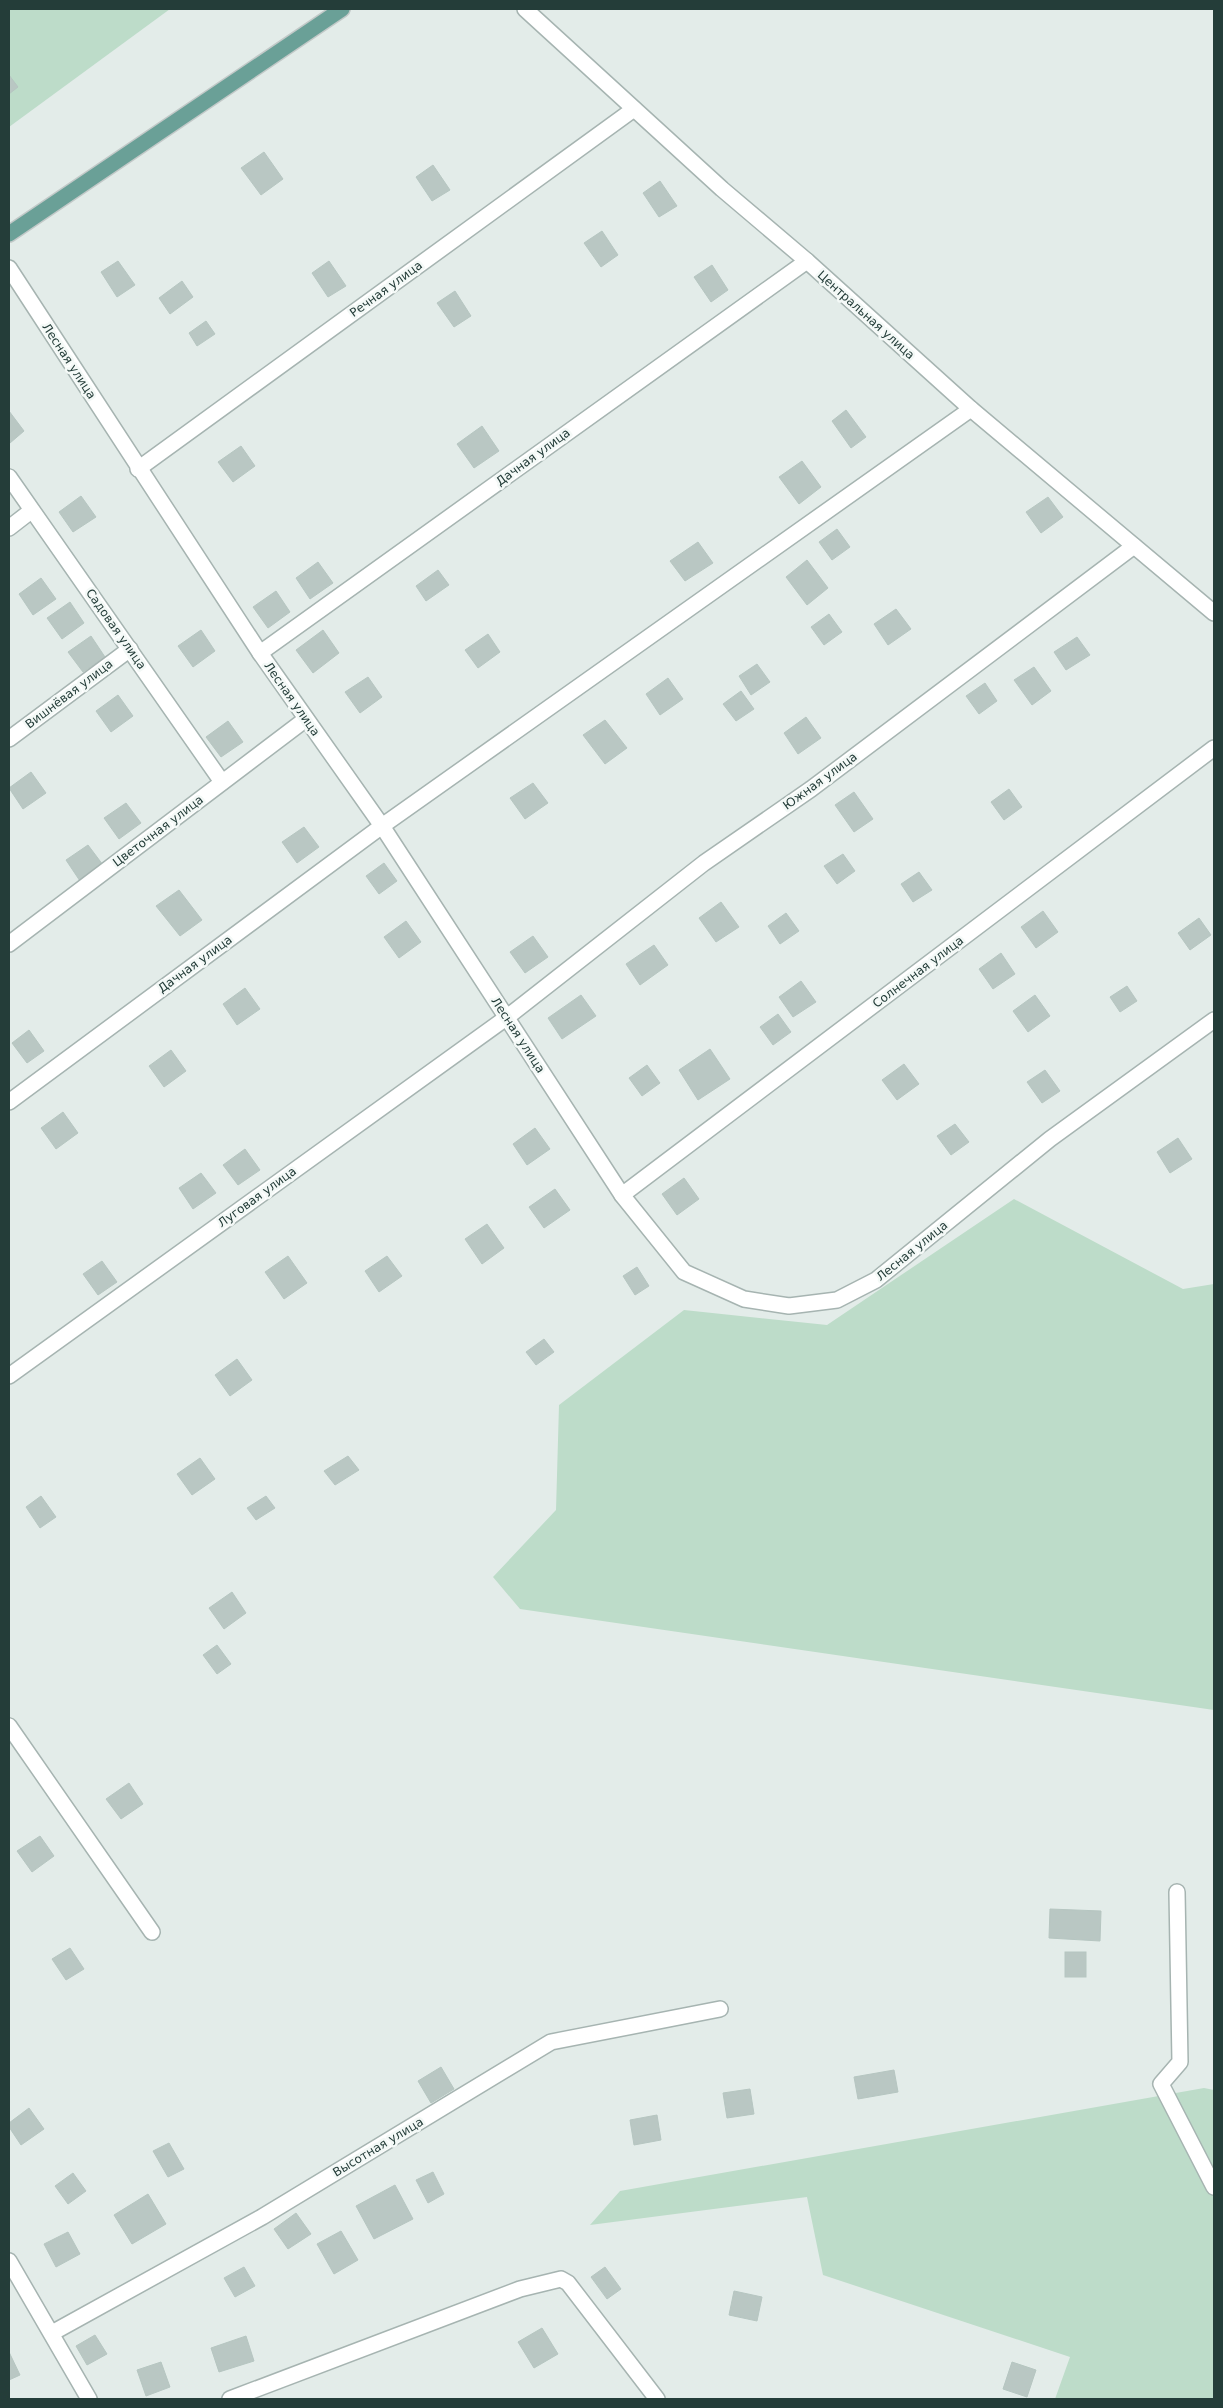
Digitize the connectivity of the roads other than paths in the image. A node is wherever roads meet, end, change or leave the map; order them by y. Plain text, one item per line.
1 (342, 9) edge
2 (525, 9) edge
3 (634, 109) junction
4 (9, 234) edge
5 (807, 261) junction
6 (9, 272) edge
7 (971, 409) junction
8 (138, 469) junction
9 (9, 477) edge
10 (32, 510) junction
11 (9, 528) edge
12 (1134, 546) junction
13 (1214, 613) edge
14 (130, 649) junction
15 (260, 653) junction
16 (306, 719) junction
17 (9, 739) edge
18 (1214, 748) edge
19 (222, 782) junction
20 (382, 826) junction
21 (9, 944) edge
22 (506, 1018) junction
23 (1214, 1020) edge
24 (9, 1102) edge
25 (622, 1195) junction
26 (9, 1376) edge
27 (9, 1726) edge
28 (1177, 1892) dead end
29 (152, 1932) dead end
30 (720, 2009) dead end
31 (1214, 2187) edge
32 (9, 2261) edge
33 (52, 2333) junction
34 (89, 2399) edge
35 (230, 2399) edge
36 (657, 2399) edge

1 - 4 main road
2 - 3 street, Центральная улица
3 - 5 street, Центральная улица
3 - 8 street, Речная улица
5 - 7 street, Центральная улица
5 - 15 street, Дачная улица
6 - 8 street, Лесная улица
7 - 12 street, Центральная улица
7 - 20 street, Дачная улица
8 - 15 street, Лесная улица
9 - 10 street, Садовая улица
10 - 11 street
10 - 14 street, Садовая улица
12 - 13 street, Центральная улица
12 - 22 street, Южная улица
14 - 17 street, Вишнёвая улица
14 - 19 street, Садовая улица
15 - 16 street, Лесная улица
16 - 19 street, Цветочная улица
16 - 20 street, Лесная улица
18 - 25 street, Солнечная улица
19 - 21 street, Цветочная улица
20 - 22 street, Лесная улица
20 - 24 street, Дачная улица
22 - 25 street, Лесная улица
22 - 26 street, Луговая улица
23 - 25 street, Лесная улица
27 - 29 street
28 - 31 street
30 - 33 street, Высотная улица
32 - 33 street
33 - 34 street
35 - 36 street

